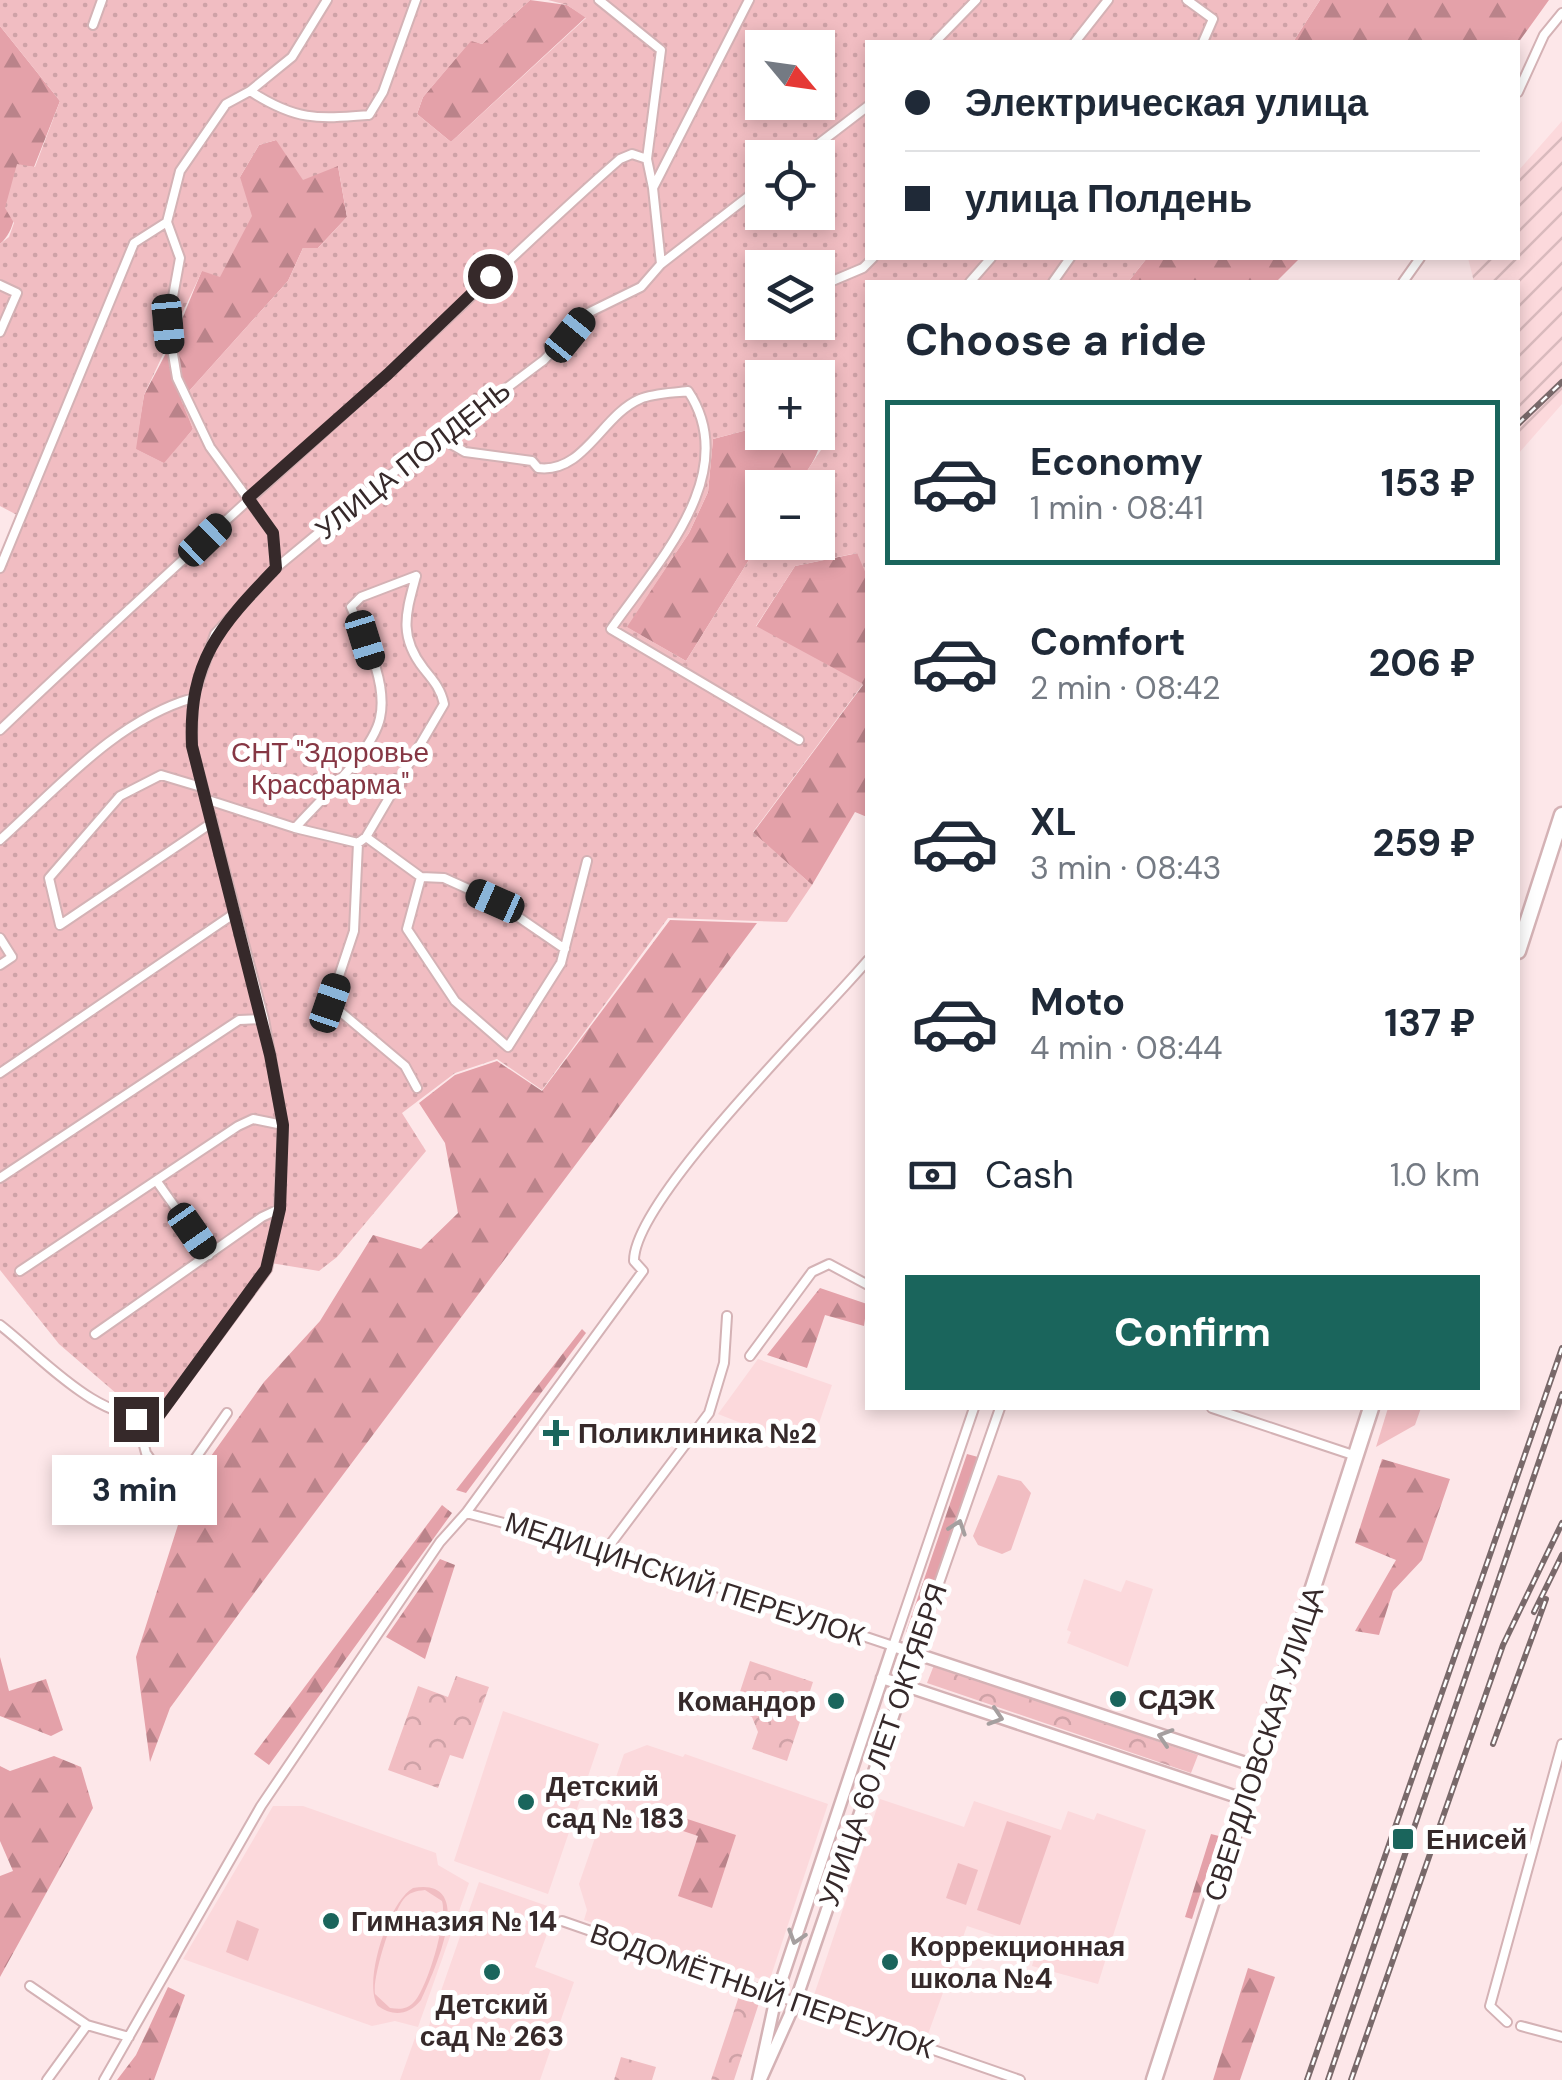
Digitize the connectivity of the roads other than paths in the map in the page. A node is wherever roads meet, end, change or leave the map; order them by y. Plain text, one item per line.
1 (102, 0) edge
2 (327, 0) edge
3 (416, 0) edge
4 (599, 0) edge
5 (749, 0) edge
6 (976, 0) edge
7 (1108, 0) edge
8 (1188, 0) edge
9 (1562, 13) edge
10 (93, 25) dead end
11 (936, 40) edge
12 (1077, 40) edge
13 (1204, 40) edge
14 (1520, 88) edge
15 (250, 92) junction
16 (865, 108) edge
17 (824, 140) edge
18 (647, 159) junction
19 (653, 188) junction
20 (745, 199) edge
21 (167, 222) junction
22 (871, 260) edge
23 (989, 260) edge
24 (661, 264) junction
25 (835, 280) edge
26 (972, 280) edge
27 (0, 286) edge
28 (0, 332) edge
29 (437, 436) junction
30 (248, 498) junction
31 (0, 568) edge
32 (276, 568) junction
33 (192, 698) junction
34 (0, 730) edge
35 (798, 740) dead end
36 (201, 787) junction
37 (205, 799) junction
38 (1562, 814) edge
39 (212, 822) junction
40 (295, 828) junction
41 (0, 840) edge
42 (362, 840) junction
43 (587, 861) dead end
44 (421, 877) junction
45 (235, 913) junction
46 (0, 938) edge
47 (1520, 945) edge
48 (565, 949) junction
49 (865, 963) edge
50 (0, 965) edge
51 (264, 1019) junction
52 (0, 1073) edge
53 (418, 1088) dead end
54 (283, 1125) junction
55 (0, 1178) edge
56 (158, 1183) junction
57 (280, 1209) junction
58 (210, 1255) junction
59 (20, 1271) dead end
60 (865, 1283) edge
61 (727, 1316) dead end
62 (0, 1326) edge
63 (96, 1334) dead end
64 (750, 1356) dead end
65 (973, 1410) edge
66 (999, 1410) edge
67 (1218, 1410) edge
68 (1370, 1410) edge
69 (226, 1413) dead end
70 (136, 1419) junction
71 (961, 1444) junction
72 (984, 1451) junction
73 (1356, 1456) junction
74 (466, 1513) junction
75 (606, 1550) junction
76 (893, 1646) junction
77 (915, 1652) junction
78 (882, 1678) junction
79 (904, 1686) junction
80 (1562, 1744) edge
81 (1258, 1767) junction
82 (1246, 1800) junction
83 (562, 1920) dead end
84 (30, 1986) dead end
85 (776, 1997) junction
86 (795, 2004) junction
87 (1507, 2022) dead end
88 (88, 2026) junction
89 (1521, 2026) dead end
90 (129, 2037) junction
91 (1562, 2037) edge
92 (47, 2080) edge
93 (104, 2080) edge
94 (759, 2080) edge
95 (1020, 2080) edge
96 (1154, 2080) edge

1 - 10 street
2 - 15 street
3 - 15 street
4 - 18 street
5 - 19 street
6 - 11 street
7 - 12 street
8 - 13 street
9 - 14 street
15 - 21 street
16 - 17 street
18 - 19 street
18 - 30 street
19 - 24 street
20 - 24 street, УЛИЦА ПОЛДЕНЬ
21 - 30 street
21 - 31 street
22 - 25 street
23 - 26 street
24 - 29 street, УЛИЦА ПОЛДЕНЬ
27 - 28 street
29 - 32 street, УЛИЦА ПОЛДЕНЬ
29 - 35 street
30 - 32 street
30 - 34 street
32 - 33 street, УЛИЦА ПОЛДЕНЬ
33 - 36 street, УЛИЦА ПОЛДЕНЬ
33 - 41 street
36 - 37 street, УЛИЦА ПОЛДЕНЬ
36 - 39 street
37 - 39 street, УЛИЦА ПОЛДЕНЬ
37 - 40 street
38 - 47 highway
39 - 45 street, УЛИЦА ПОЛДЕНЬ
40 - 42 street
40 - 42 street
42 - 44 street
42 - 53 street
43 - 48 street
44 - 48 street
44 - 48 street
45 - 51 street, УЛИЦА ПОЛДЕНЬ
45 - 52 street
46 - 50 street
49 - 74 street
51 - 54 street, УЛИЦА ПОЛДЕНЬ
51 - 55 street
54 - 56 street
54 - 57 street, УЛИЦА ПОЛДЕНЬ
56 - 58 street
56 - 59 street
57 - 58 street
57 - 70 street, УЛИЦА ПОЛДЕНЬ
58 - 63 street
60 - 64 street
61 - 75 street
62 - 70 street
65 - 71 street, УЛИЦА 60 ЛЕТ ОКТЯБРЯ
66 - 72 street, УЛИЦА 60 ЛЕТ ОКТЯБРЯ
67 - 73 street
68 - 73 highway, СВЕРДЛОВСКАЯ УЛИЦА
69 - 70 street
71 - 72 street
71 - 76 street, УЛИЦА 60 ЛЕТ ОКТЯБРЯ
77 -> 72 street, УЛИЦА 60 ЛЕТ ОКТЯБРЯ
73 - 81 highway, СВЕРДЛОВСКАЯ УЛИЦА
74 - 75 street, МЕДИЦИНСКИЙ ПЕРЕУЛОК
74 - 90 street, МЕДИЦИНСКИЙ ПЕРЕУЛОК
75 - 76 street, МЕДИЦИНСКИЙ ПЕРЕУЛОК
76 - 77 main road, МЕДИЦИНСКИЙ ПЕРЕУЛОК
76 - 78 main road, УЛИЦА 60 ЛЕТ ОКТЯБРЯ
77 - 79 main road, УЛИЦА 60 ЛЕТ ОКТЯБРЯ
81 -> 77 main road, МЕДИЦИНСКИЙ ПЕРЕУЛОК
78 - 79 main road, МЕДИЦИНСКИЙ ПЕРЕУЛОК
78 -> 85 main road, УЛИЦА 60 ЛЕТ ОКТЯБРЯ
79 -> 82 main road, МЕДИЦИНСКИЙ ПЕРЕУЛОК
79 - 86 main road, УЛИЦА 60 ЛЕТ ОКТЯБРЯ
80 - 87 street
81 - 82 highway, СВЕРДЛОВСКАЯ УЛИЦА
82 - 96 highway, СВЕРДЛОВСКАЯ УЛИЦА
83 - 85 street, ВОДОМЁТНЫЙ ПЕРЕУЛОК
84 - 88 street
85 - 86 street, ВОДОМЁТНЫЙ ПЕРЕУЛОК
85 - 94 main road, УЛИЦА 60 ЛЕТ ОКТЯБРЯ
86 - 94 main road, УЛИЦА 60 ЛЕТ ОКТЯБРЯ
86 - 95 street, ВОДОМЁТНЫЙ ПЕРЕУЛОК
88 - 90 street
88 - 92 street
89 - 91 street
90 - 93 street, МЕДИЦИНСКИЙ ПЕРЕУЛОК

